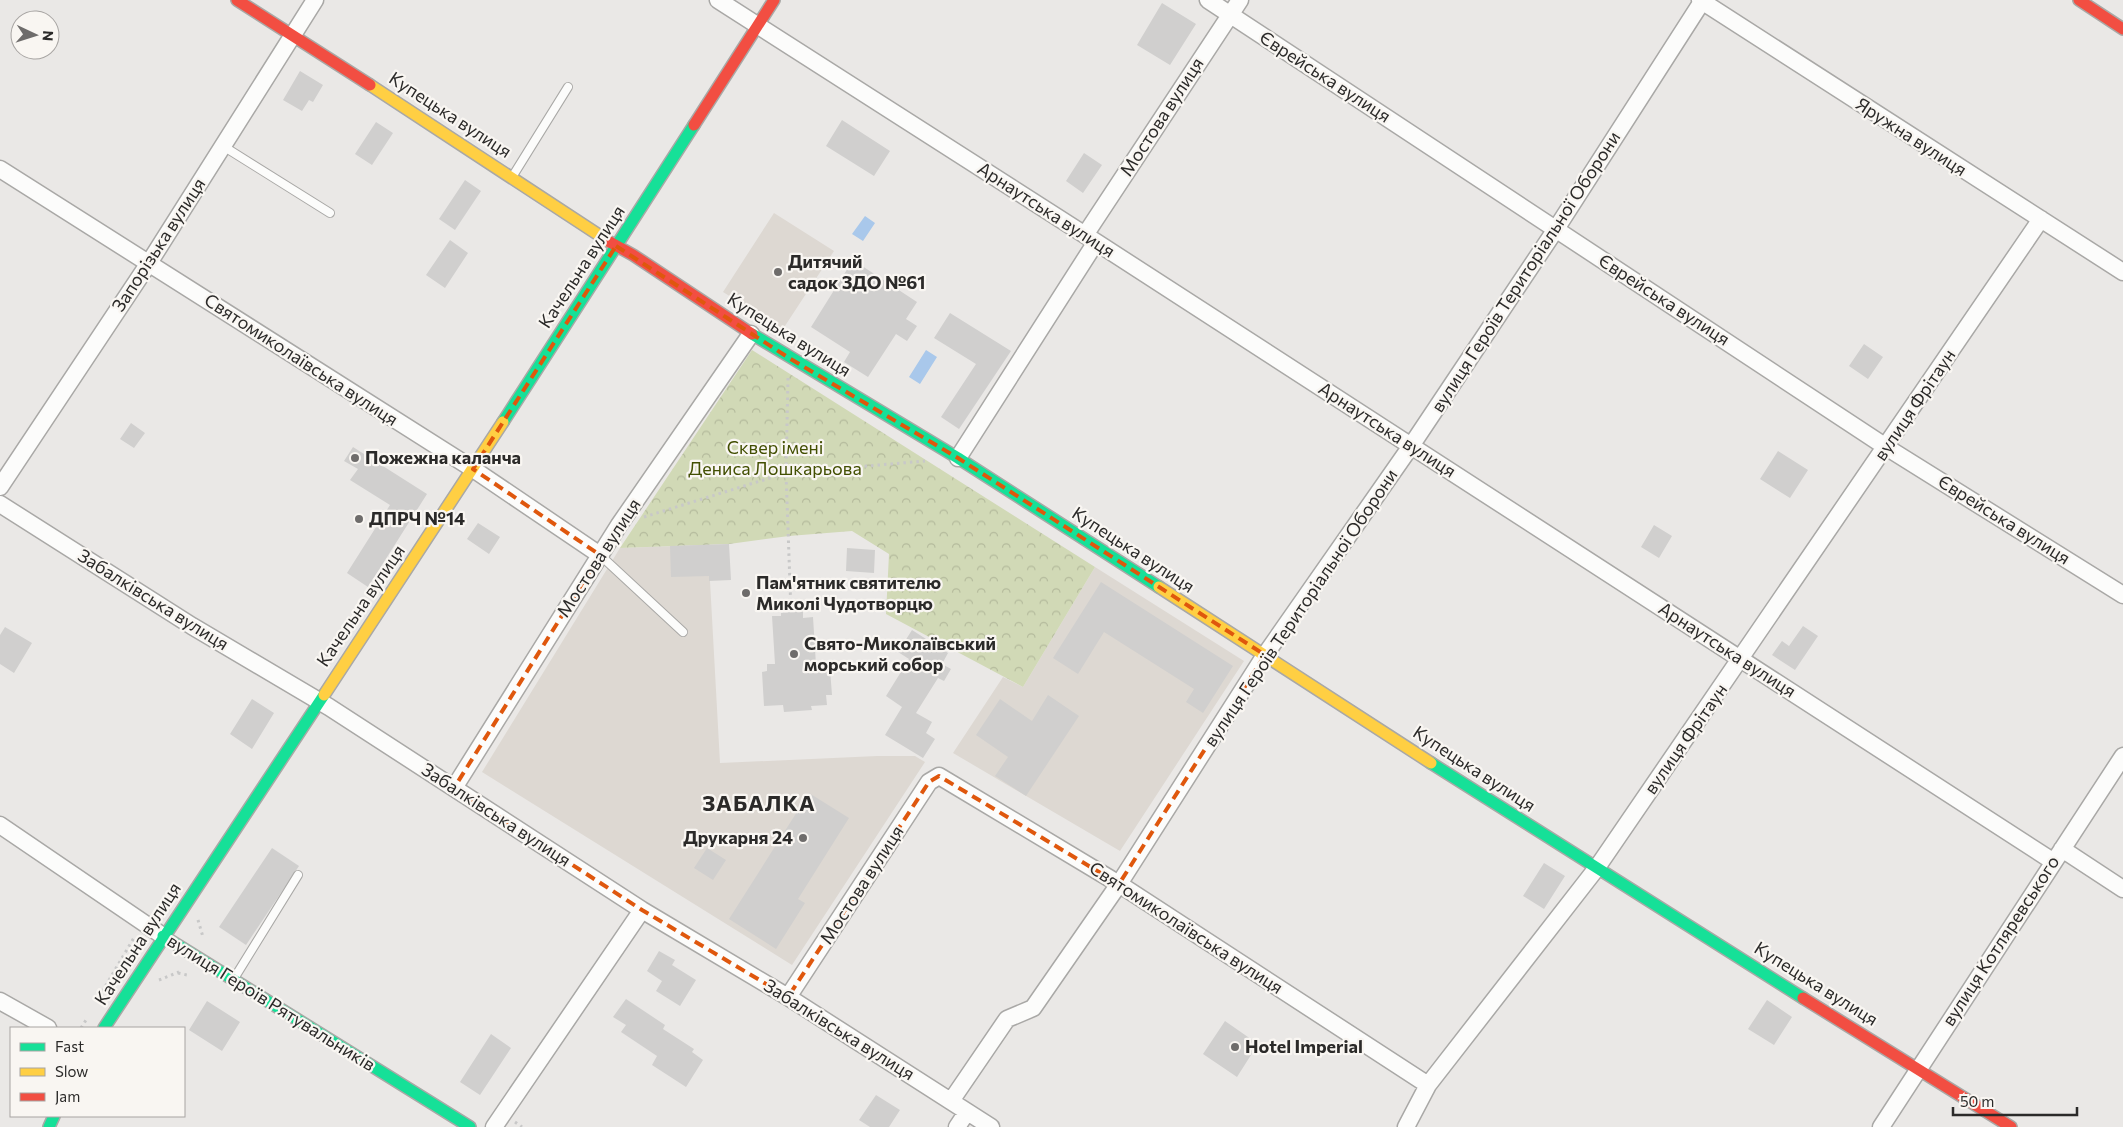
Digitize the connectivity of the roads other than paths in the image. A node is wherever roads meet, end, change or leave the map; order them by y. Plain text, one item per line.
1 (238, 0) edge
2 (315, 0) edge
3 (718, 0) edge
4 (774, 0) edge
5 (1208, 0) edge
6 (1240, 0) edge
7 (2079, 0) edge
8 (1702, 1) edge
9 (1230, 14) junction
10 (757, 25) junction
11 (2123, 28) edge
12 (293, 35) junction
13 (568, 87) dead end
14 (223, 146) junction
15 (0, 169) edge
16 (512, 177) junction
17 (330, 213) dead end
18 (2041, 219) junction
19 (1556, 229) junction
20 (1090, 238) junction
21 (616, 246) junction
22 (149, 263) junction
23 (2123, 272) edge
24 (751, 334) junction
25 (1411, 446) junction
26 (1886, 447) junction
27 (958, 458) junction
28 (472, 469) junction
29 (0, 487) edge
30 (0, 504) edge
31 (600, 554) junction
32 (2123, 595) edge
33 (683, 632) dead end
34 (1265, 655) junction
35 (1741, 659) junction
36 (318, 701) junction
37 (2123, 756) edge
38 (939, 776) joint
39 (454, 788) junction
40 (0, 825) edge
41 (2058, 855) junction
42 (1596, 869) junction
43 (298, 875) dead end
44 (1120, 884) junction
45 (2123, 888) edge
46 (642, 910) junction
47 (163, 936) junction
48 (233, 980) junction
49 (788, 997) junction
50 (0, 1001) edge
51 (46, 1027) edge
52 (105, 1027) edge
53 (1918, 1067) junction
54 (1428, 1085) junction
55 (951, 1101) junction
56 (967, 1112) junction
57 (470, 1127) edge
58 (494, 1127) edge
59 (957, 1127) edge
60 (991, 1127) edge
61 (1406, 1127) edge
62 (1880, 1127) edge
63 (2011, 1127) edge

1 - 12 street, Купецька вулиця
2 - 12 street, Запорізька вулиця
3 - 10 street, Арнаутська вулиця
4 - 10 street, Качельна вулиця
5 - 9 street, Єврейська вулиця
6 - 9 street, Мостова вулиця
7 - 11 street
8 - 18 street, Яружна вулиця
8 - 19 street, вулиця Героїв Територіальної Оборони
9 - 19 street, Єврейська вулиця
9 - 20 street, Мостова вулиця
10 - 20 street, Арнаутська вулиця
10 - 21 street, Качельна вулиця
12 - 14 street, Запорізька вулиця
12 - 16 street, Купецька вулиця
13 - 16 lane
14 - 17 lane
14 - 22 street, Запорізька вулиця
15 - 22 street, Святомиколаївська вулиця
16 - 21 street, Купецька вулиця
18 - 23 street, Яружна вулиця
18 - 26 street, вулиця Фрітаун
19 - 25 street, вулиця Героїв Територіальної Оборони
19 - 26 street, Єврейська вулиця
20 - 25 street, Арнаутська вулиця
20 - 27 street, Мостова вулиця
21 - 24 street, Купецька вулиця
21 - 28 street, Качельна вулиця
22 - 28 street, Святомиколаївська вулиця
22 - 29 street, Запорізька вулиця
24 - 27 street, Купецька вулиця
24 - 31 street, Мостова вулиця
25 - 34 street, вулиця Героїв Територіальної Оборони
25 - 35 street, Арнаутська вулиця
26 - 32 street, Єврейська вулиця
26 - 35 street, вулиця Фрітаун
27 - 34 street, Купецька вулиця
28 - 31 street, Святомиколаївська вулиця
28 - 36 street, Качельна вулиця
30 - 36 street, Забалківська вулиця
31 - 33 lane
31 - 39 street, Мостова вулиця
34 - 42 street, Купецька вулиця
34 - 44 street, вулиця Героїв Територіальної Оборони
35 - 41 street, Арнаутська вулиця
35 - 42 street, вулиця Фрітаун
36 - 39 street, Забалківська вулиця
36 - 47 street, Качельна вулиця
37 - 41 street, вулиця Котляревського
38 - 44 street, Святомиколаївська вулиця
38 - 49 street, Мостова вулиця
39 - 46 street, Забалківська вулиця
40 - 47 street, вулиця Героїв Рятувальників
41 - 45 street, Арнаутська вулиця
41 - 53 street, вулиця Котляревського
42 - 53 street, Купецька вулиця
42 - 54 street, вулиця Фрітаун
43 - 48 lane
44 - 54 street, Святомиколаївська вулиця
44 - 55 street, вулиця Героїв Територіальної Оборони
46 - 49 street, Забалківська вулиця
46 - 58 street
47 - 48 street, вулиця Героїв Рятувальників
47 - 52 street, Качельна вулиця
48 - 57 street, вулиця Героїв Рятувальників
49 - 55 street, Забалківська вулиця
50 - 51 street
53 - 62 street, вулиця Котляревського
53 - 63 street, Купецька вулиця
54 - 61 street, вулиця Фрітаун
55 - 56 street, Забалківська вулиця
56 - 59 street
56 - 60 street, Забалківська вулиця

